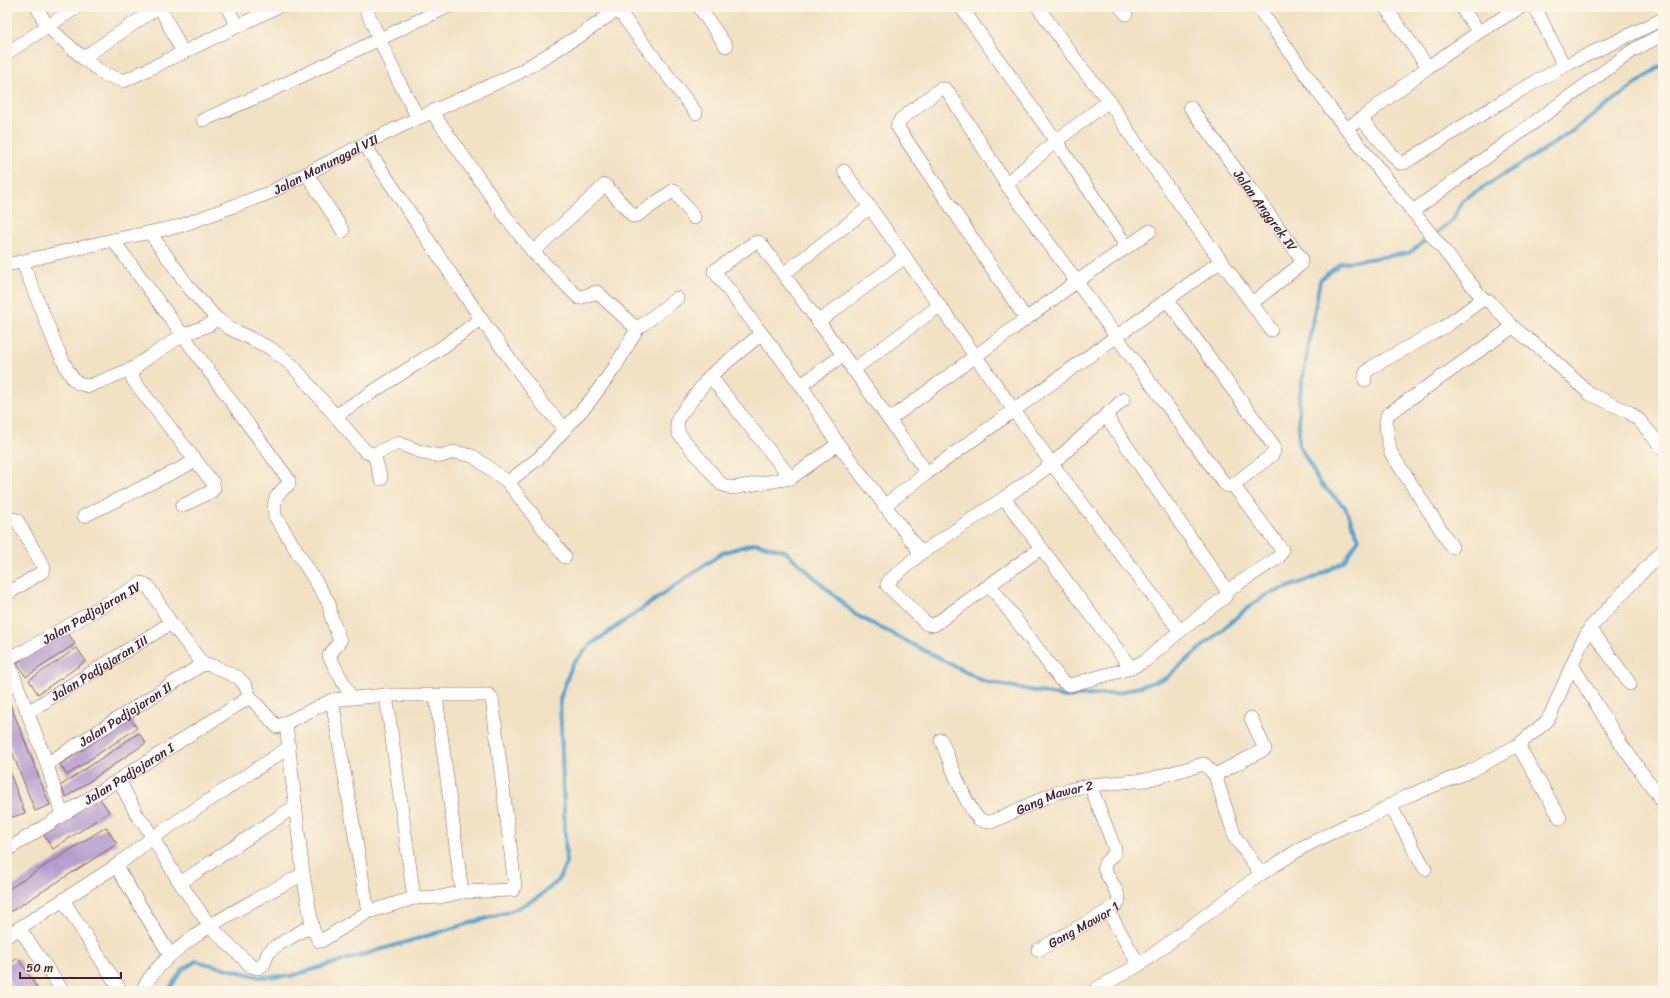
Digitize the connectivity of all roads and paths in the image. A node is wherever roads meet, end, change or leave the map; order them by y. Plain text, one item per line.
1 (37, 7) edge
2 (77, 7) edge
3 (159, 7) edge
4 (227, 7) edge
5 (277, 7) edge
6 (364, 7) edge
7 (447, 7) edge
8 (699, 7) edge
9 (961, 7) edge
10 (1038, 7) edge
11 (1258, 7) edge
12 (1385, 7) edge
13 (1461, 7) edge
14 (1521, 7) edge
15 (1535, 7) edge
16 (619, 8) edge
17 (1663, 19) edge
18 (47, 26) junction
19 (237, 26) junction
20 (1478, 32) junction
21 (1663, 34) edge
22 (380, 39) junction
23 (726, 46) dead end
24 (7, 53) edge
25 (183, 53) junction
26 (83, 58) junction
27 (1564, 66) junction
28 (1428, 67) junction
29 (1109, 101) junction
30 (1190, 108) dead end
31 (432, 112) junction
32 (696, 113) dead end
33 (418, 118) junction
34 (1361, 119) junction
35 (203, 120) dead end
36 (1346, 127) junction
37 (1056, 141) junction
38 (364, 144) junction
39 (844, 171) dead end
40 (307, 174) junction
41 (1006, 184) junction
42 (870, 208) junction
43 (1413, 211) junction
44 (694, 218) dead end
45 (343, 231) dead end
46 (1150, 231) dead end
47 (150, 233) junction
48 (113, 240) junction
49 (1127, 246) junction
50 (533, 252) junction
51 (905, 257) junction
52 (1221, 260) junction
53 (22, 261) junction
54 (7, 265) edge
55 (783, 274) junction
56 (1076, 282) junction
57 (1483, 299) junction
58 (1167, 300) junction
59 (1252, 303) junction
60 (670, 304) dead end
61 (939, 306) junction
62 (216, 318) junction
63 (481, 319) junction
64 (1026, 319) junction
65 (818, 322) junction
66 (1513, 328) junction
67 (637, 330) junction
68 (1271, 330) dead end
69 (761, 334) junction
70 (183, 336) junction
71 (1116, 336) junction
72 (843, 355) junction
73 (975, 356) junction
74 (134, 368) junction
75 (853, 370) junction
76 (710, 376) junction
77 (1365, 380) dead end
78 (801, 385) junction
79 (1124, 400) dead end
80 (1015, 410) junction
81 (335, 416) junction
82 (1106, 416) junction
83 (888, 420) junction
84 (565, 428) junction
85 (838, 444) junction
86 (1663, 449) edge
87 (374, 454) junction
88 (196, 461) junction
89 (1052, 464) junction
90 (927, 473) junction
91 (791, 478) junction
92 (381, 479) dead end
93 (508, 482) junction
94 (1233, 485) junction
95 (1004, 498) junction
96 (182, 506) dead end
97 (884, 506) junction
98 (84, 516) dead end
99 (7, 522) edge
100 (1452, 547) dead end
101 (1041, 548) junction
102 (1663, 550) edge
103 (921, 553) junction
104 (565, 557) dead end
105 (990, 585) junction
106 (1227, 592) junction
107 (7, 594) edge
108 (171, 623) junction
109 (1590, 628) junction
110 (1180, 631) junction
111 (7, 658) edge
112 (203, 664) junction
113 (1572, 665) junction
114 (1131, 668) junction
115 (1630, 684) dead end
116 (386, 695) junction
117 (436, 696) junction
118 (250, 697) junction
119 (351, 698) junction
120 (332, 700) junction
121 (28, 712) junction
122 (1251, 718) dead end
123 (281, 725) junction
124 (941, 740) dead end
125 (1518, 745) junction
126 (288, 748) junction
127 (47, 764) junction
128 (1215, 774) junction
129 (119, 780) junction
130 (1090, 785) junction
131 (1663, 802) edge
132 (1390, 805) junction
133 (294, 807) junction
134 (62, 816) junction
135 (1560, 818) dead end
136 (152, 838) junction
137 (7, 850) edge
138 (116, 866) junction
139 (1425, 869) dead end
140 (303, 874) junction
141 (1261, 874) junction
142 (180, 883) junction
143 (462, 892) junction
144 (414, 898) junction
145 (63, 900) junction
146 (1108, 911) junction
147 (368, 912) junction
148 (210, 926) junction
149 (19, 928) junction
150 (314, 930) junction
151 (7, 936) edge
152 (1038, 950) dead end
153 (170, 955) junction
154 (1139, 965) junction
155 (1096, 989) dead end
156 (63, 991) edge
157 (121, 991) edge
158 (142, 991) edge

1 - 18 street
2 - 18 street
3 - 25 street
3 - 26 street
4 - 19 street
5 - 19 street
6 - 22 street
7 - 22 street
8 - 23 street
9 - 37 street
10 - 29 street
11 - 36 street
12 - 28 street
13 - 20 street
14 - 20 street
15 - 27 street
16 - 31 street, Jalan Manunggal VII
16 - 32 street
17 - 27 street
18 - 24 street
18 - 26 street
19 - 25 street
20 - 28 street
21 - 43 street
22 - 33 street
22 - 35 street
25 - 26 street
27 - 34 street
28 - 34 street
29 - 37 street
29 - 52 street
30 - 59 street, Jalan Anggrek IV
31 - 33 street, Jalan Manunggal VII
31 - 50 street
33 - 38 street, Jalan Manunggal VII
34 - 36 street
36 - 43 street
37 - 41 street
37 - 49 street
38 - 40 street, Jalan Manunggal VII
38 - 63 street
39 - 42 street
40 - 45 street
40 - 47 street, Jalan Manunggal VII
41 - 56 street
41 - 64 street
42 - 51 street
42 - 55 street
43 - 57 street
44 - 50 street
46 - 49 street
47 - 48 street, Jalan Manunggal VII
47 - 62 street
48 - 53 street, Jalan Manunggal VII
48 - 70 street
49 - 56 street
50 - 67 street
51 - 61 street
51 - 65 street
52 - 58 street
52 - 59 street
53 - 54 street, Jalan Manunggal VII
53 - 74 street
55 - 65 street
55 - 69 street
56 - 64 street
56 - 71 street
57 - 66 street
57 - 77 street
58 - 71 street
58 - 94 street
59 - 68 street
60 - 67 street
61 - 73 street
61 - 75 street
62 - 70 street
62 - 81 street
63 - 81 street
63 - 84 street
64 - 73 street
65 - 72 street
66 - 86 street
66 - 100 street
67 - 84 street
69 - 76 street
69 - 78 street
70 - 74 street
70 - 119 street
71 - 80 street
71 - 94 street
72 - 75 street
72 - 78 street
73 - 80 street
73 - 83 street
74 - 88 street
75 - 83 street
76 - 91 street
76 - 91 street
78 - 85 street
79 - 82 street
80 - 89 street
80 - 90 street
81 - 87 street
82 - 89 street
82 - 106 street
83 - 90 street
84 - 93 street
85 - 91 street
85 - 97 street
87 - 92 street
87 - 93 street
88 - 96 street
88 - 98 street
89 - 95 street
89 - 110 street
90 - 97 street
93 - 104 street
94 - 106 street
95 - 101 street
95 - 103 street
97 - 103 street
99 - 107 street
101 - 105 street
101 - 114 street
102 - 109 street
103 - 105 street
105 - 114 street
106 - 110 street
108 - 111 street, Jalan Padjajaran IV
108 - 112 street, Jalan Padjajaran IV
108 - 121 street, Jalan Padjajaran III
109 - 113 street
109 - 115 street
110 - 114 street
111 - 121 street
112 - 118 street
112 - 127 street, Jalan Padjajaran II
113 - 125 street
113 - 131 street
116 - 117 street
116 - 119 street
116 - 144 street
117 - 143 street
117 - 143 street
118 - 123 street
118 - 129 street, Jalan Padjajaran I
119 - 120 street
120 - 123 street
120 - 147 street
121 - 127 street
122 - 128 street
123 - 126 street
124 - 130 street, Gang Mawar 2
125 - 132 street
125 - 135 street
126 - 133 street
126 - 136 street
127 - 134 street
128 - 130 street, Gang Mawar 2
128 - 141 street
129 - 134 street, Jalan Padjajaran I
129 - 136 street
130 - 146 street, Gang Mawar 1
132 - 139 street
132 - 141 street
133 - 140 street
133 - 142 street
134 - 137 street, Jalan Padjajaran I
136 - 138 street
136 - 142 street
138 - 145 street
138 - 153 street
140 - 148 street
140 - 150 street
141 - 154 street
142 - 148 street
143 - 144 street
144 - 147 street
145 - 149 street
145 - 157 street
146 - 152 street, Gang Mawar 1
146 - 154 street
147 - 150 street
148 - 150 street
148 - 153 street
149 - 151 street
149 - 156 street
153 - 158 street
154 - 155 street

